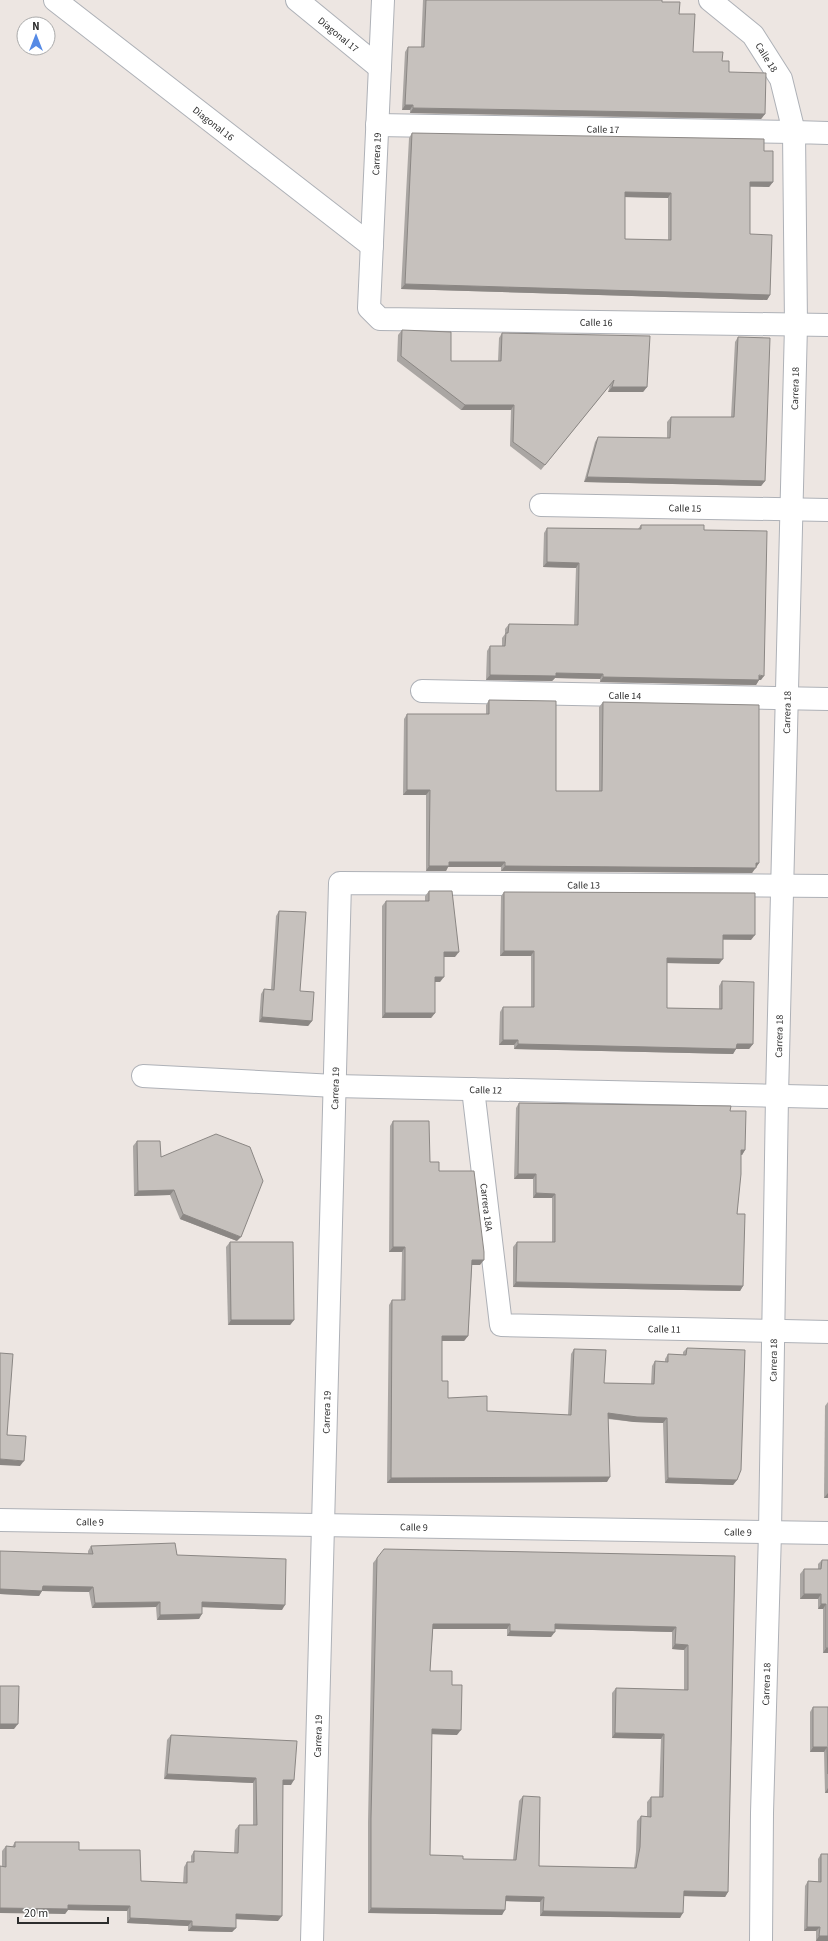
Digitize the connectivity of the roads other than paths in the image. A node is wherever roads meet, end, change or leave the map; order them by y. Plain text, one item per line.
1 (55, 0) edge
2 (297, 0) edge
3 (383, 0) edge
4 (710, 0) edge
5 (380, 68) junction
6 (377, 125) junction
7 (794, 132) junction
8 (828, 133) edge
9 (372, 246) junction
10 (369, 308) joint
11 (796, 325) junction
12 (828, 325) edge
13 (542, 505) dead end
14 (790, 510) junction
15 (828, 510) edge
16 (422, 691) dead end
17 (786, 698) junction
18 (828, 699) edge
19 (340, 883) joint
20 (782, 886) junction
21 (828, 886) edge
22 (143, 1076) dead end
23 (335, 1086) junction
24 (473, 1089) junction
25 (777, 1096) junction
26 (828, 1097) edge
27 (501, 1325) joint
28 (772, 1331) junction
29 (828, 1332) edge
30 (0, 1520) edge
31 (323, 1525) junction
32 (770, 1532) junction
33 (828, 1533) edge
34 (312, 1941) edge
35 (761, 1941) edge

1 - 9 street, Diagonal 16
2 - 5 street, Diagonal 17
3 - 5 street, Carrera 19
4 - 7 street, Calle 18
5 - 6 street, Carrera 19
6 - 7 street, Calle 17
6 - 9 street, Carrera 19
7 - 8 street, Calle 17
7 - 11 street, Carrera 18
9 - 10 street, Carrera 19
10 - 11 street, Calle 16
11 - 12 street, Calle 16
11 - 14 street, Carrera 18
13 - 14 street, Calle 15
14 - 15 street, Calle 15
14 - 17 street, Carrera 18
16 - 17 street, Calle 14
17 - 18 street, Calle 14
17 - 20 street, Carrera 18
19 - 20 street, Calle 13
19 - 23 street, Carrera 19
20 - 21 street, Calle 13
20 - 25 street, Carrera 18
22 - 23 street, Calle 12
23 - 24 street, Calle 12
23 - 31 street, Carrera 19
24 - 25 street, Calle 12
24 - 27 street, Carrera 18A
25 - 26 street, Calle 12
25 - 28 street, Carrera 18
27 - 28 street, Calle 11
28 - 29 street, Calle 11
28 - 32 street, Carrera 18
30 - 31 street, Calle 9
31 - 32 street, Calle 9
31 - 34 street, Carrera 19
32 - 33 street, Calle 9
32 - 35 street, Carrera 18

